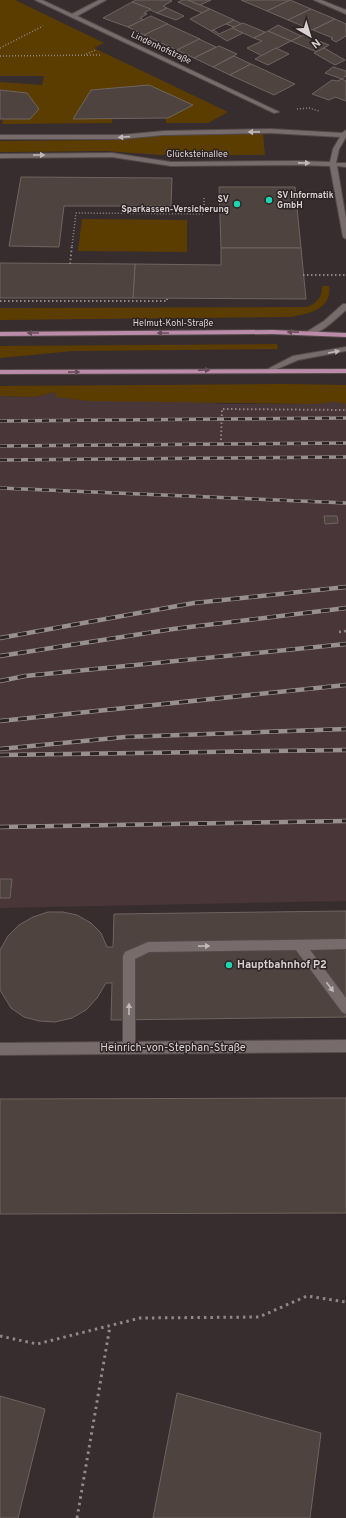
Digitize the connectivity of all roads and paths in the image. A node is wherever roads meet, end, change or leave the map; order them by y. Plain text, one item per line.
1 (38, 0) edge
2 (103, 0) edge
3 (317, 0) edge
4 (346, 12) edge
5 (67, 14) junction
6 (73, 16) junction
7 (0, 48) edge
8 (107, 55) dead end
9 (0, 56) edge
10 (276, 112) dead end
11 (345, 134) edge
12 (0, 138) edge
13 (0, 156) edge
14 (333, 164) junction
15 (346, 165) edge
16 (204, 198) dead end
17 (204, 208) dead end
18 (204, 214) dead end
19 (346, 237) edge
20 (70, 264) dead end
21 (303, 275) dead end
22 (346, 275) edge
23 (167, 299) dead end
24 (0, 300) edge
25 (346, 306) edge
26 (311, 333) junction
27 (0, 334) edge
28 (346, 335) edge
29 (346, 349) edge
30 (270, 370) junction
31 (346, 371) edge
32 (0, 372) edge
33 (346, 410) edge
34 (222, 440) dead end
35 (346, 631) edge
36 (339, 632) dead end
37 (299, 944) junction
38 (346, 944) edge
39 (346, 1008) edge
40 (346, 1046) edge
41 (129, 1048) junction
42 (0, 1049) edge
43 (346, 1302) edge
44 (110, 1326) junction
45 (0, 1336) edge
46 (77, 1518) edge

1 - 5 street, Lindenhofstraße
2 - 6 street
3 - 4 street
5 - 6 street, Lindenhofstraße
5 - 7 path
6 - 10 street, Lindenhofstraße
8 - 9 path
11 -> 12 street, Glücksteinallee
11 - 14 street
13 -> 14 street, Glücksteinallee
14 - 15 street, Glücksteinallee
14 - 19 street
16 - 17 path
18 - 20 path
21 - 22 path
23 - 24 path
25 - 26 street
26 -> 27 main road, Helmut-Kohl-Straße
26 - 28 main road, Helmut-Kohl-Straße
30 -> 29 street
30 - 31 main road
32 -> 30 main road
33 - 34 path
35 - 36 path
37 - 38 street
37 -> 39 street
41 -> 37 street
40 - 41 street, Heinrich-von-Stephan-Straße
41 - 42 street, Heinrich-von-Stephan-Straße
43 - 44 path
44 - 45 path
44 - 46 path

